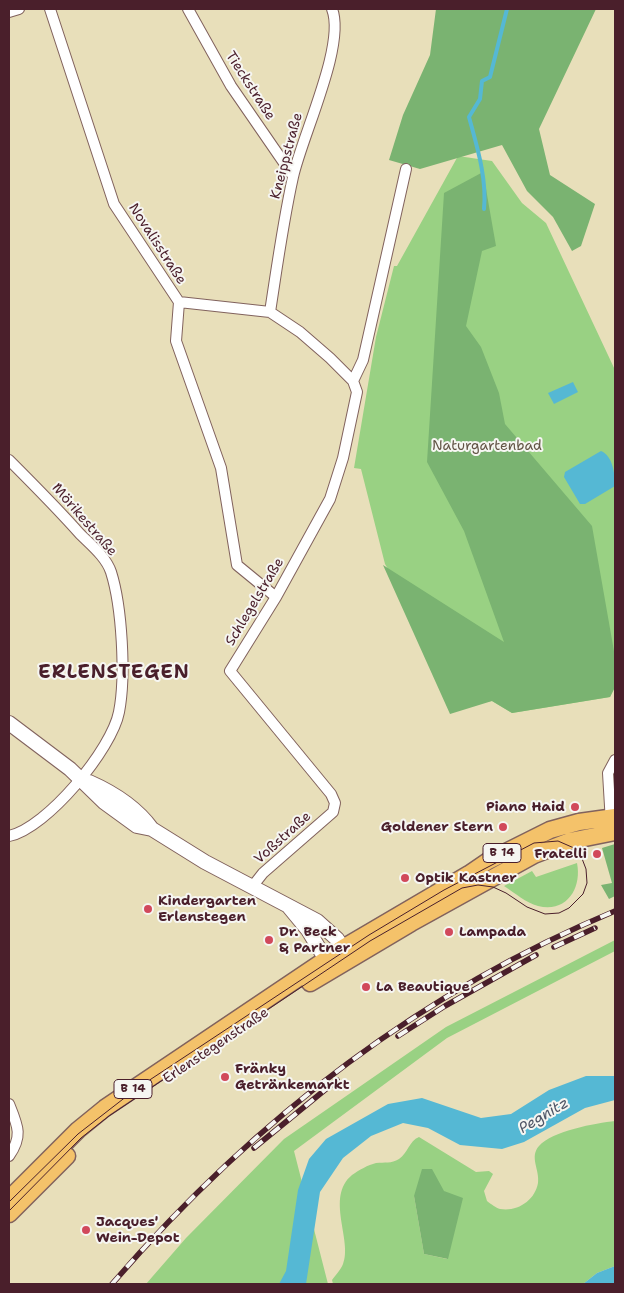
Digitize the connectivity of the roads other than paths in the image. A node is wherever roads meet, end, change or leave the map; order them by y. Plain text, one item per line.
1 (19, 9) edge
2 (50, 9) edge
3 (188, 9) edge
4 (332, 9) edge
5 (9, 12) edge
6 (406, 169) dead end
7 (293, 176) junction
8 (179, 302) junction
9 (270, 312) junction
10 (354, 381) junction
11 (9, 460) edge
12 (276, 597) junction
13 (9, 723) edge
14 (615, 760) edge
15 (81, 779) junction
16 (333, 812) joint
17 (613, 825) edge
18 (9, 836) edge
19 (252, 887) junction
20 (289, 907) junction
21 (407, 917) junction
22 (343, 948) junction
23 (334, 962) junction
24 (9, 1104) edge
25 (9, 1156) edge
26 (9, 1198) edge
27 (9, 1214) edge

1 - 5 street
2 - 8 street, Novalisstraße
3 - 7 street, Tieckstraße
4 - 7 street, Kneippstraße
6 - 10 street, Schlegelstraße
7 - 9 street, Kneippstraße
8 - 9 street
8 - 12 street, Novalisstraße
9 - 10 street
10 - 12 street, Schlegelstraße
11 - 15 street, Mörikestraße
12 - 16 street, Schlegelstraße
13 - 15 street
14 - 17 street
15 - 18 street, Mörikestraße
15 - 19 street
16 - 19 street, Voßstraße
17 - 21 main road, Erlenstegenstraße / B 14
19 - 20 street
20 - 22 street
20 - 23 street
21 - 22 main road, Erlenstegenstraße / B 14
21 - 23 main road, Erlenstegenstraße / B 14
22 - 23 main road, Erlenstegenstraße / B 14
23 - 26 main road, Erlenstegenstraße / B 14
23 - 27 main road, Erlenstegenstraße / B 14
24 - 25 street

